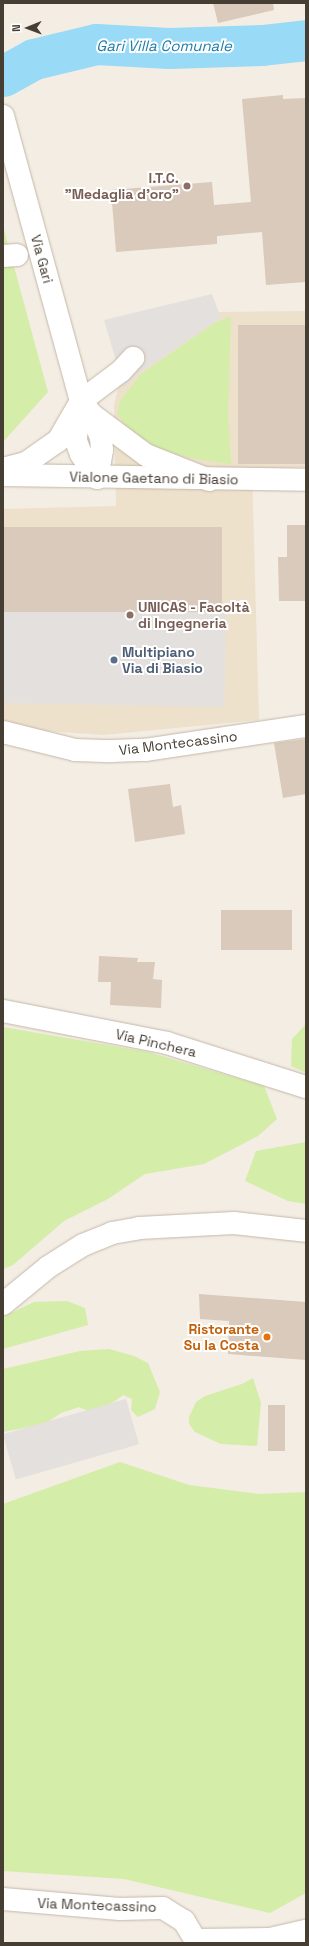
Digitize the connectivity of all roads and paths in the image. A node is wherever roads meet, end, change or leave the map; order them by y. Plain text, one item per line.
1 (3, 116) edge
2 (133, 358) dead end
3 (86, 408) junction
4 (3, 469) edge
5 (3, 475) edge
6 (97, 478) junction
7 (208, 480) junction
8 (306, 480) edge
9 (306, 726) edge
10 (3, 732) edge
11 (3, 1011) edge
12 (306, 1087) edge
13 (306, 1230) edge
14 (3, 1304) edge
15 (3, 1899) edge
16 (306, 1931) edge
17 (198, 1941) edge

1 - 3 street, Via Gari
2 - 3 street
3 - 4 street
3 - 6 street, Via Gari
3 - 7 street
5 - 6 street, Vialone Gaetano di Biasio
6 - 7 street, Vialone Gaetano di Biasio
7 - 8 street, Vialone Gaetano di Biasio
9 - 10 street, Via Montecassino
11 - 12 street, Via Pinchera
13 - 14 street
15 - 17 street, Via Montecassino
16 - 17 street

